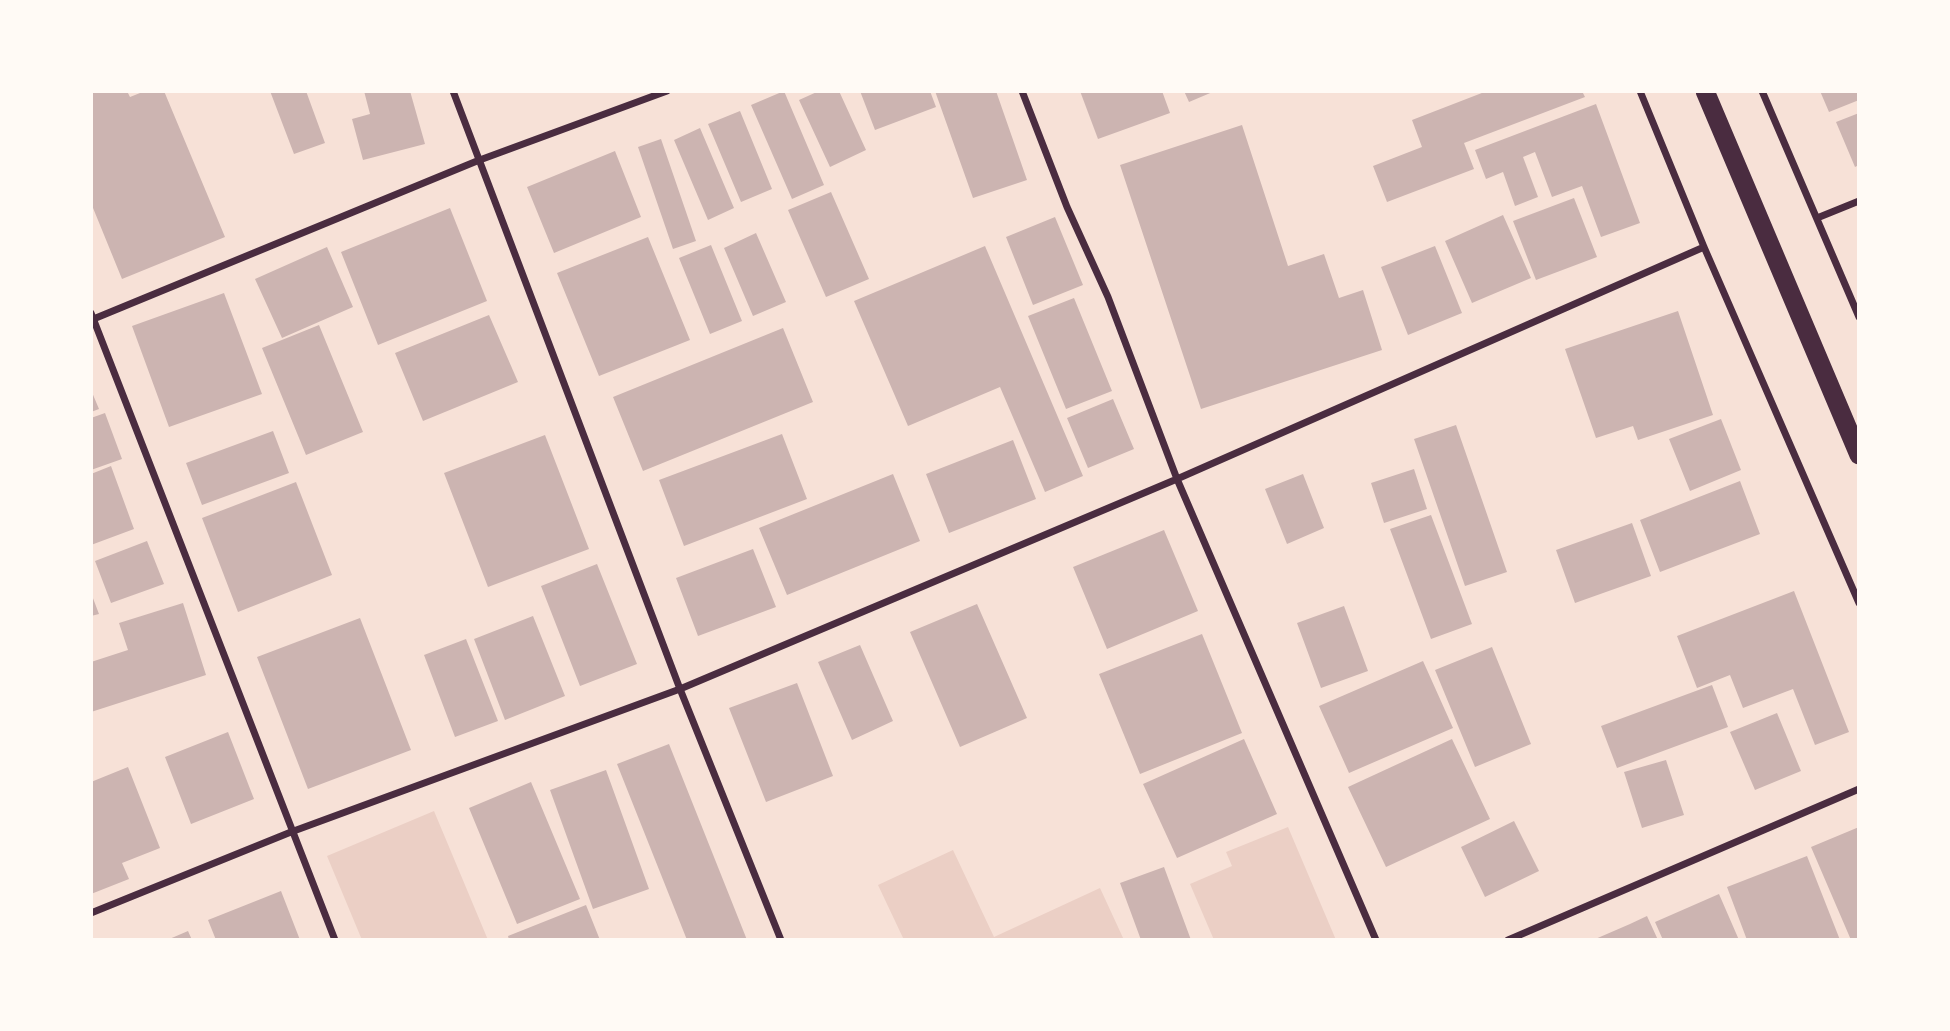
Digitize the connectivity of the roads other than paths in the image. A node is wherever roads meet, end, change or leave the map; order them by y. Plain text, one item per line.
1 (453, 91) edge
2 (667, 91) edge
3 (1022, 91) edge
4 (1640, 91) edge
5 (1705, 91) edge
6 (1762, 91) edge
7 (477, 161) junction
8 (1859, 201) edge
9 (1818, 218) junction
10 (1704, 247) junction
11 (92, 317) edge
12 (1859, 317) edge
13 (1859, 455) edge
14 (1177, 479) junction
15 (1859, 603) edge
16 (680, 689) junction
17 (1859, 789) edge
18 (291, 832) junction
19 (91, 913) edge
20 (335, 940) edge
21 (781, 940) edge
22 (1376, 940) edge
23 (1508, 940) edge

1 - 7 street
2 - 7 street
3 - 14 street
4 - 10 street
5 - 13 highway
6 - 9 street
7 - 11 street
7 - 16 street
8 - 9 street
9 - 12 street
10 - 14 street
10 - 15 street
11 - 18 street
14 - 16 street
14 - 22 street
16 - 18 street
16 - 21 street
17 - 23 street
18 - 19 street
18 - 20 street

